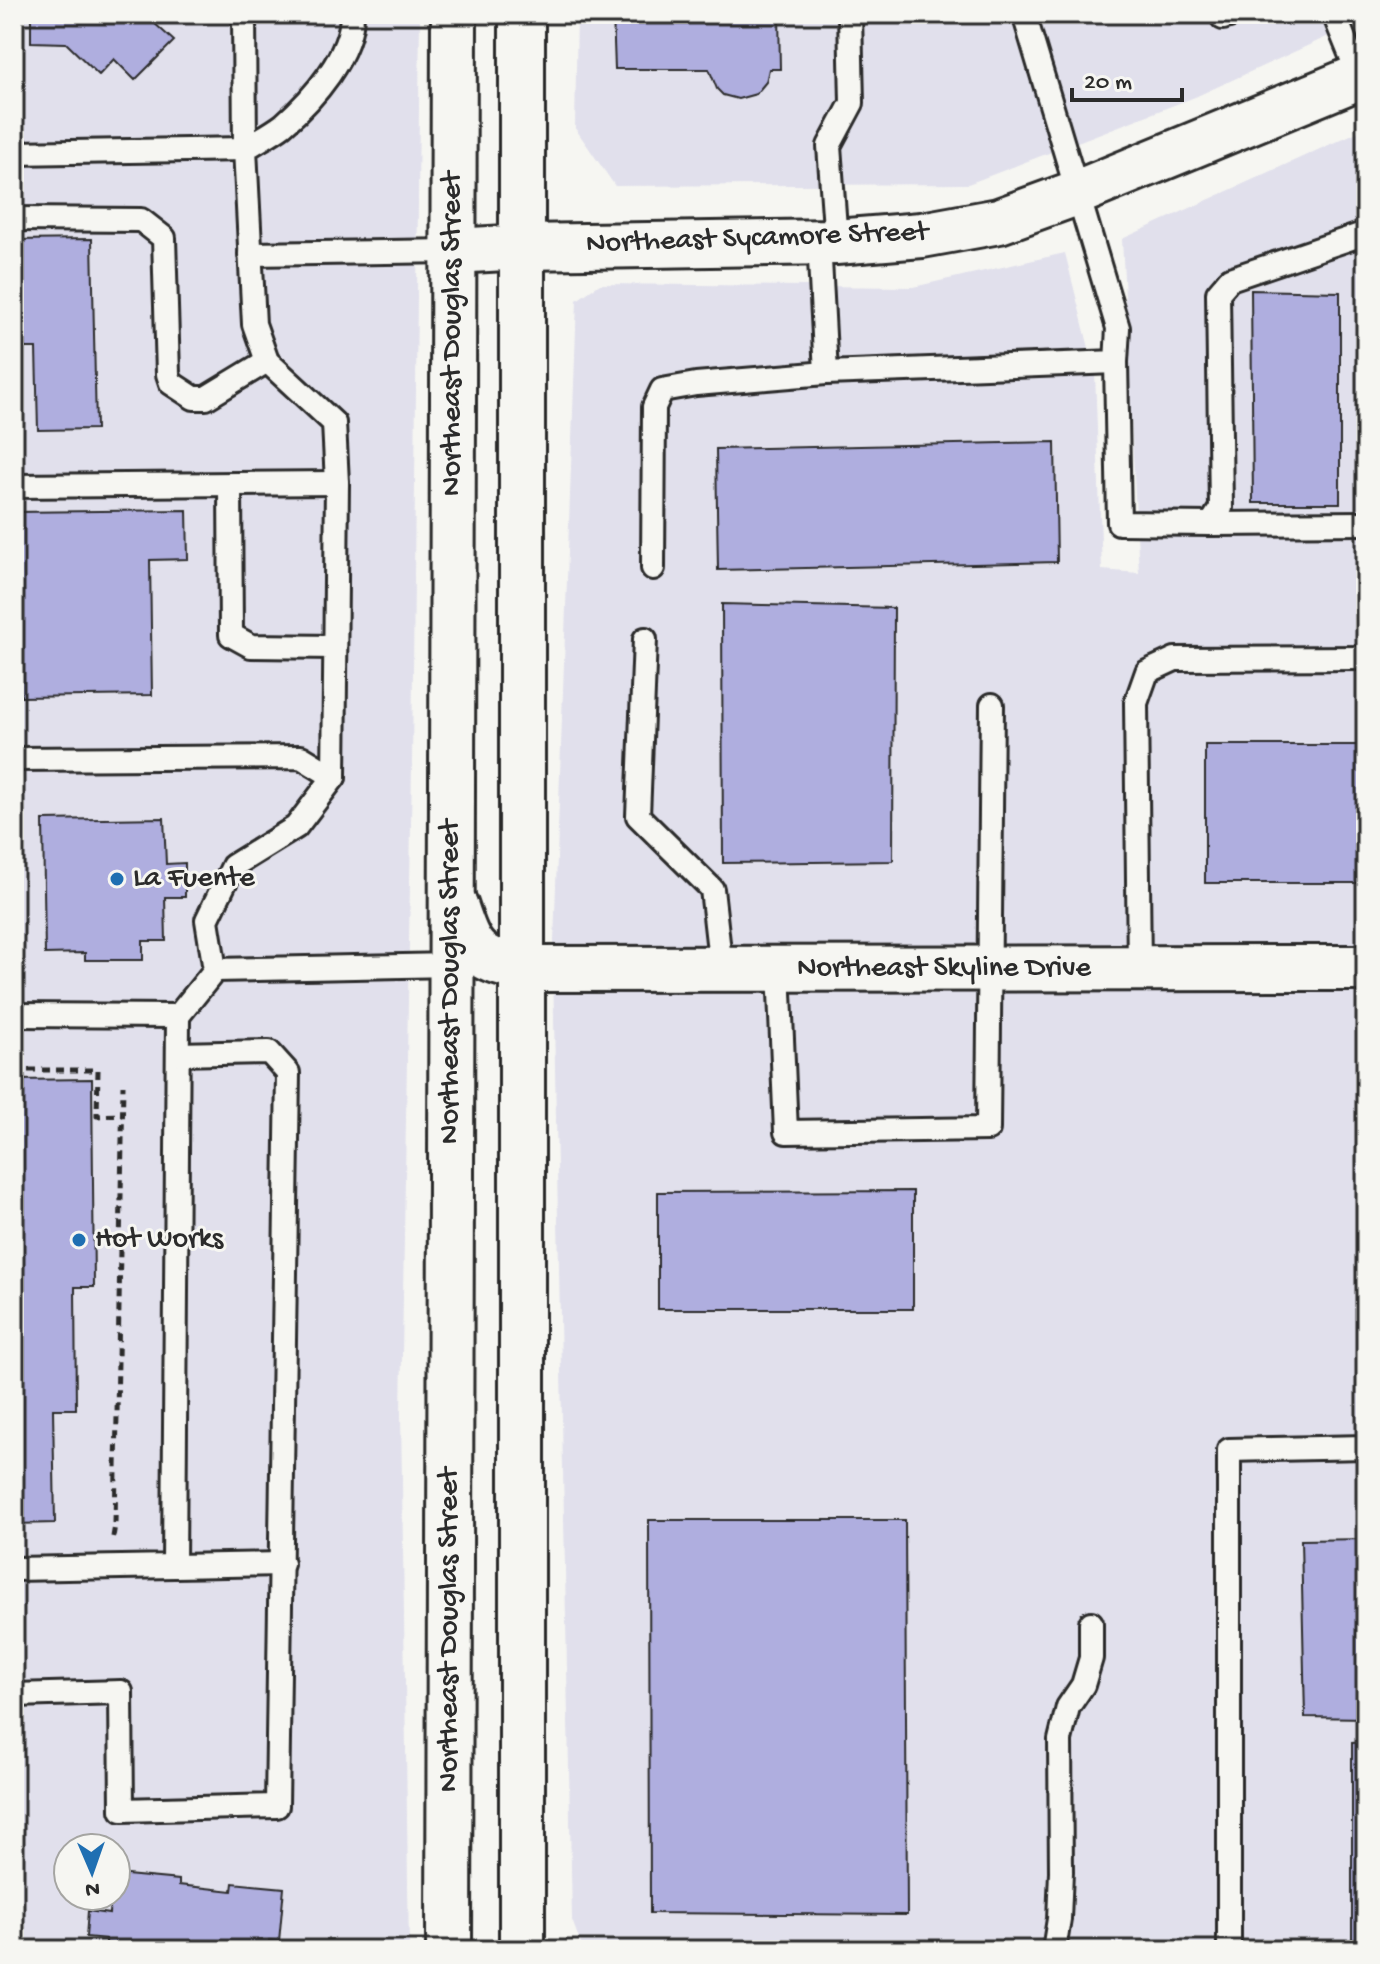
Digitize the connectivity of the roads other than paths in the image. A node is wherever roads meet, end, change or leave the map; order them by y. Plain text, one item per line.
1 (244, 14) edge
2 (352, 14) edge
3 (454, 14) edge
4 (522, 14) edge
5 (850, 14) edge
6 (1024, 14) edge
7 (1222, 14) edge
8 (1235, 14) edge
9 (1334, 14) edge
10 (1364, 82) edge
11 (245, 149) junction
12 (14, 153) edge
13 (1079, 192) junction
14 (14, 219) edge
15 (1366, 233) edge
16 (828, 242) junction
17 (523, 247) junction
18 (454, 251) junction
19 (250, 254) junction
20 (267, 361) junction
21 (1116, 362) junction
22 (826, 373) junction
23 (337, 483) junction
24 (230, 485) junction
25 (14, 486) edge
26 (1366, 523) edge
27 (1211, 524) junction
28 (653, 568) dead end
29 (645, 639) dead end
30 (335, 647) junction
31 (1366, 658) edge
32 (992, 705) dead end
33 (14, 759) edge
34 (334, 777) junction
35 (451, 892) junction
36 (451, 965) junction
37 (1139, 968) junction
38 (1366, 968) edge
39 (522, 969) junction
40 (721, 969) junction
41 (779, 969) junction
42 (988, 969) junction
43 (215, 970) junction
44 (14, 1015) edge
45 (178, 1016) junction
46 (178, 1054) junction
47 (1366, 1447) edge
48 (282, 1564) junction
49 (174, 1566) junction
50 (14, 1569) edge
51 (1091, 1623) dead end
52 (14, 1695) edge
53 (449, 1950) edge
54 (522, 1950) edge
55 (1054, 1950) edge
56 (1229, 1950) edge

1 - 11 lane
2 - 11 lane
3 - 18 main road, Northeast Douglas Street
4 - 17 main road
5 - 16 lane
6 - 13 lane
7 - 8 lane
9 - 10 lane
10 - 13 main road, Northeast Sycamore Street
11 - 12 lane
11 - 19 lane
13 - 16 main road, Northeast Sycamore Street
13 - 21 lane
14 - 20 lane
15 - 27 lane
16 - 17 main road, Northeast Sycamore Street
16 - 22 lane
17 - 18 main road, Northeast Sycamore Street
17 - 39 main road
18 - 19 lane
18 - 35 main road, Northeast Douglas Street
19 - 20 lane
20 - 23 lane
21 - 22 lane
21 - 27 lane
22 - 28 lane
23 - 24 lane
23 - 30 lane
24 - 25 lane
24 - 30 lane
26 - 27 lane
29 - 40 lane
30 - 34 lane
31 - 37 lane
32 - 42 lane
33 - 34 lane
34 - 43 lane
35 - 36 main road, Northeast Douglas Street
35 - 39 main road, Northeast Skyline Drive
36 - 43 lane
36 - 53 main road, Northeast Douglas Street
37 - 38 main road, Northeast Skyline Drive
37 - 42 main road, Northeast Skyline Drive
39 - 40 main road, Northeast Skyline Drive
39 - 54 main road
40 - 41 main road, Northeast Skyline Drive
41 - 42 main road, Northeast Skyline Drive
41 - 42 lane
43 - 45 lane
44 - 45 lane
45 - 46 lane
46 - 48 lane
46 - 49 lane
47 - 56 lane
48 - 49 lane
48 - 52 lane
49 - 50 lane
51 - 55 lane

